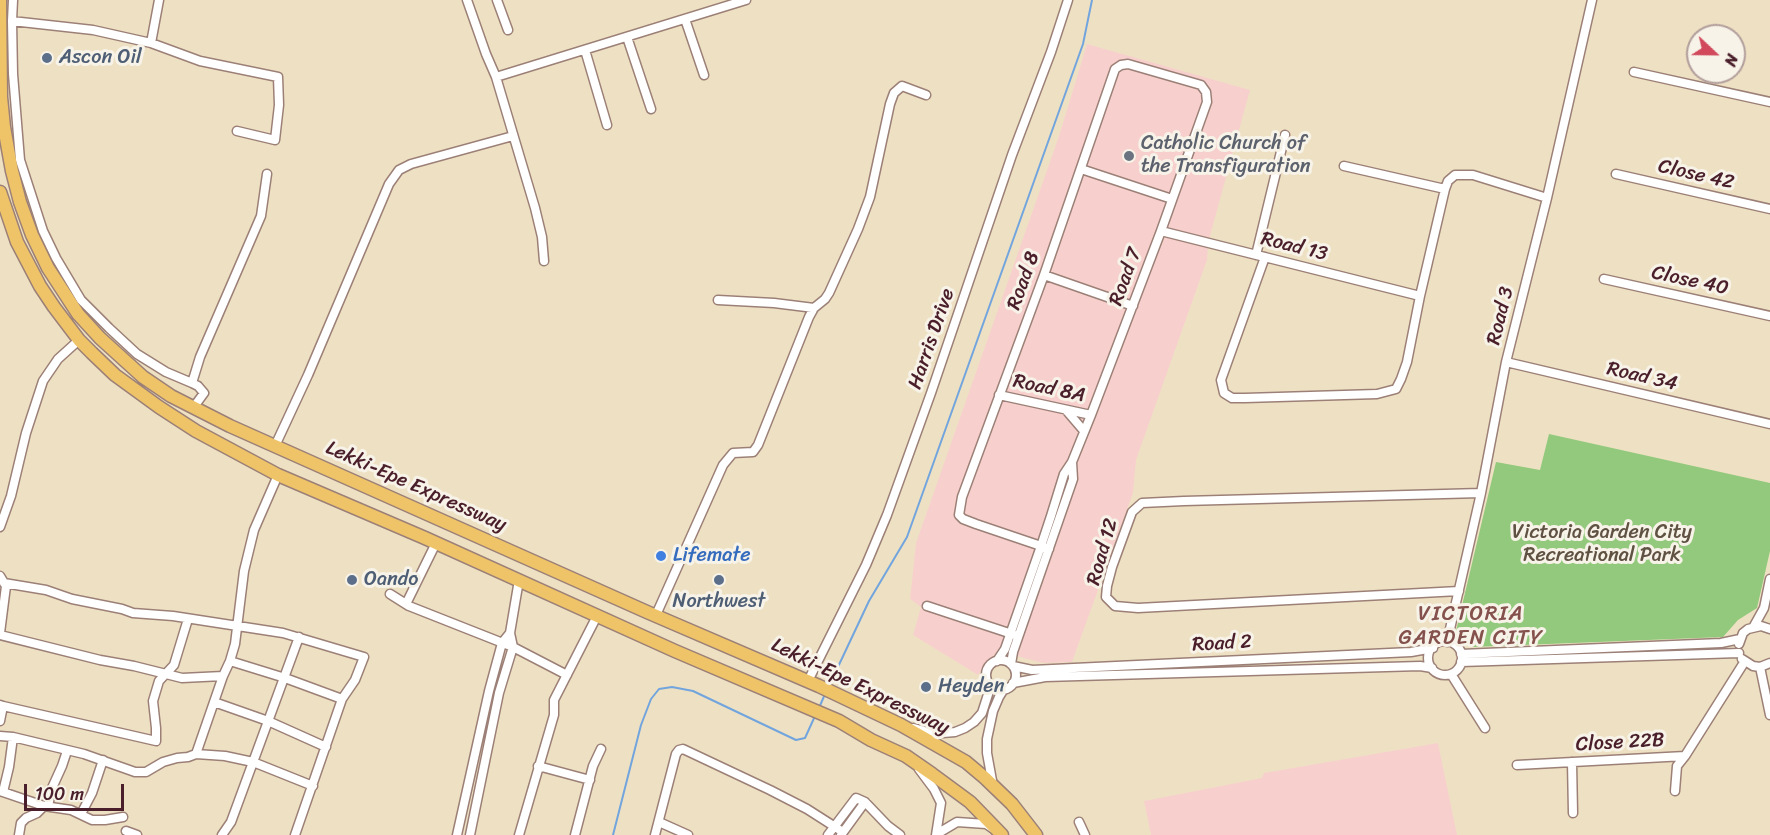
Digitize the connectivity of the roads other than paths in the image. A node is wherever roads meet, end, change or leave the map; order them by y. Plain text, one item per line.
1 (0, 0) edge
2 (13, 0) edge
3 (159, 0) edge
4 (467, 0) edge
5 (497, 0) edge
6 (746, 0) edge
7 (1068, 0) edge
8 (1592, 0) edge
9 (685, 19) junction
10 (12, 21) junction
11 (508, 30) dead end
12 (627, 37) junction
13 (151, 43) junction
14 (585, 50) junction
15 (1634, 72) dead end
16 (704, 75) dead end
17 (496, 77) junction
18 (926, 95) dead end
19 (1207, 102) joint
20 (1770, 102) edge
21 (651, 109) dead end
22 (607, 124) dead end
23 (237, 131) dead end
24 (1286, 135) dead end
25 (513, 136) junction
26 (1344, 166) dead end
27 (1081, 169) junction
28 (267, 174) dead end
29 (1616, 174) dead end
30 (1445, 189) junction
31 (0, 192) edge
32 (1547, 198) junction
33 (1172, 199) junction
34 (1770, 209) edge
35 (1161, 231) junction
36 (1261, 256) junction
37 (544, 261) dead end
38 (1044, 275) junction
39 (1604, 279) dead end
40 (1420, 296) junction
41 (718, 300) dead end
42 (1133, 306) junction
43 (814, 308) junction
44 (1770, 316) edge
45 (79, 340) junction
46 (1506, 362) junction
47 (192, 383) junction
48 (999, 395) junction
49 (193, 408) junction
50 (1066, 410) junction
51 (1092, 415) junction
52 (212, 418) junction
53 (1770, 424) edge
54 (1084, 431) junction
55 (204, 435) junction
56 (275, 446) junction
57 (278, 475) junction
58 (1480, 493) junction
59 (0, 527) edge
60 (436, 543) junction
61 (1045, 547) junction
62 (2, 579) edge
63 (1770, 579) edge
64 (519, 580) junction
65 (1459, 591) junction
66 (390, 594) dead end
67 (406, 604) junction
68 (927, 606) dead end
69 (656, 615) junction
70 (597, 616) junction
71 (189, 619) junction
72 (237, 625) junction
73 (1754, 626) junction
74 (1770, 629) edge
75 (510, 633) junction
76 (0, 634) edge
77 (1015, 635) junction
78 (299, 637) junction
79 (1740, 639) junction
80 (1447, 642) junction
81 (502, 643) junction
82 (513, 647) junction
83 (1432, 648) junction
84 (1624, 652) junction
85 (1739, 652) junction
86 (1461, 658) junction
87 (230, 661) junction
88 (997, 661) junction
89 (1744, 661) junction
90 (1770, 663) edge
91 (1012, 665) junction
92 (1760, 667) junction
93 (1432, 668) junction
94 (165, 674) junction
95 (1451, 674) junction
96 (567, 675) junction
97 (223, 676) junction
98 (285, 678) junction
99 (813, 683) junction
100 (1013, 683) junction
101 (991, 685) junction
102 (1004, 689) junction
103 (342, 699) junction
104 (214, 702) junction
105 (2, 706) edge
106 (1770, 715) edge
107 (0, 721) edge
108 (268, 721) junction
109 (902, 725) junction
110 (1485, 728) dead end
111 (0, 736) edge
112 (13, 737) junction
113 (326, 747) junction
114 (601, 749) dead end
115 (66, 751) junction
116 (196, 754) junction
117 (906, 756) junction
118 (1685, 756) junction
119 (103, 759) junction
120 (253, 762) junction
121 (1572, 762) junction
122 (1517, 765) dead end
123 (538, 766) junction
124 (470, 777) junction
125 (590, 780) junction
126 (481, 781) junction
127 (313, 786) junction
128 (993, 786) junction
129 (2, 791) edge
130 (1675, 791) dead end
131 (865, 802) junction
132 (46, 806) junction
133 (1573, 813) dead end
134 (81, 814) junction
135 (123, 817) dead end
136 (658, 822) junction
137 (1079, 822) dead end
138 (835, 826) junction
139 (126, 831) dead end
140 (842, 833) edge
141 (1000, 834) edge
142 (19, 835) edge
143 (138, 835) edge
144 (222, 835) edge
145 (295, 835) edge
146 (457, 835) edge
147 (470, 835) edge
148 (519, 835) edge
149 (575, 835) edge
150 (655, 835) edge
151 (688, 835) edge
152 (828, 835) edge
153 (900, 835) edge
154 (937, 835) edge
155 (1036, 835) edge
156 (1085, 835) edge

1 - 49 highway, Lekki-Epe Expressway
2 - 10 street
3 - 13 street
4 - 17 street
5 - 11 street
6 - 9 street
7 - 99 street, Harris Drive
8 - 32 street, Road 3
9 - 12 street
9 - 16 street
10 - 13 street
10 - 47 street
12 - 14 street
12 - 21 street
13 - 23 street
14 - 17 street
14 - 22 street
15 - 20 street
17 - 25 street
18 - 43 street
19 - 27 street, Road 8
19 - 33 street, Road 7
24 - 36 street
25 - 37 street
25 - 56 street
26 - 30 street
27 - 33 street
27 - 38 street, Road 8
28 - 47 street
29 - 34 street, Close 42
30 - 32 street
30 - 40 street
31 - 45 highway, Lekki-Epe Expressway
32 - 46 street, Road 3
33 - 35 street, Road 7
35 - 36 street, Road 13
35 - 42 street, Road 7
36 - 40 street, Road 13
36 - 40 street
38 - 42 street
38 - 48 street, Road 8
39 - 44 street, Close 40
41 - 43 street
42 - 51 street, Road 7
43 - 69 street
45 - 55 highway, Lekki-Epe Expressway
45 - 59 street
46 - 53 street, Road 34
46 - 58 street, Road 3
47 - 49 street
48 - 50 street, Road 8A
48 - 61 street, Road 8
49 - 52 highway, Lekki-Epe Expressway
50 - 51 street, Road 8A
50 - 54 street
51 - 54 street, Road 7
52 - 55 highway
52 - 56 highway, Lekki-Epe Expressway
54 - 61 street, Road 7
55 - 57 highway, Lekki-Epe Expressway
56 - 69 highway, Lekki-Epe Expressway
57 - 60 highway, Lekki-Epe Expressway
57 - 72 street
58 - 65 street, Road 3
58 - 65 street, Road 12
60 - 64 highway, Lekki-Epe Expressway
60 - 67 street
61 - 77 street, Road 7
62 - 71 street
62 - 76 street
63 - 73 street
64 - 70 highway, Lekki-Epe Expressway
64 - 75 street
65 - 80 street, Road 3
66 - 67 street
67 - 81 street
68 - 77 street
69 - 99 highway, Lekki-Epe Expressway
70 - 96 street
70 - 117 highway, Lekki-Epe Expressway
71 - 72 street
71 - 94 street
72 - 78 street
72 - 87 street
73 - 74 street
73 - 79 street
75 - 81 street
75 - 82 street
76 - 94 street
77 - 88 street, Road 7
77 - 91 street, Road 7
78 - 98 street
78 - 103 street
79 - 84 street
79 - 85 street
80 - 83 street
80 - 86 street
81 - 82 street
81 - 124 street
82 - 96 street
82 - 126 street
83 - 91 street, Road 2
83 - 93 street
84 - 85 street
84 - 86 street
85 - 89 street
86 - 95 street
87 - 97 street
87 - 98 street
88 - 91 street
88 - 101 street
89 - 92 street
89 - 118 street, Close 22B
90 - 92 street
91 - 100 street
92 - 106 street
93 - 95 street
93 - 100 street, Road 2
94 - 97 street
94 - 105 street
95 - 110 street
96 - 123 street
97 - 104 street
98 - 103 street
98 - 108 street
99 - 109 highway, Lekki-Epe Expressway
100 - 102 street
101 - 102 street
101 - 109 street
102 - 128 street
103 - 113 street
104 - 108 street
104 - 116 street
105 - 107 street
108 - 113 street
108 - 120 street
109 - 128 highway, Lekki-Epe Expressway
111 - 112 street
112 - 115 street
112 - 129 street
113 - 127 street
114 - 125 street
115 - 119 street
115 - 132 street
116 - 119 street
116 - 120 street
117 - 141 highway, Lekki-Epe Expressway
117 - 154 street
118 - 121 street, Close 22B
118 - 130 street
119 - 134 street
120 - 127 street
120 - 144 street
121 - 122 street, Close 22B
121 - 133 street
123 - 125 street
123 - 148 street
124 - 126 street
124 - 146 street
125 - 149 street
126 - 147 street
127 - 145 street
128 - 155 highway, Lekki-Epe Expressway
129 - 132 street
131 - 138 street
131 - 140 street
131 - 153 street
132 - 134 street
132 - 142 street
134 - 135 street
136 - 138 street
136 - 150 street
136 - 151 street
137 - 156 street
138 - 140 street
138 - 152 street
139 - 143 street
141 - 154 street

